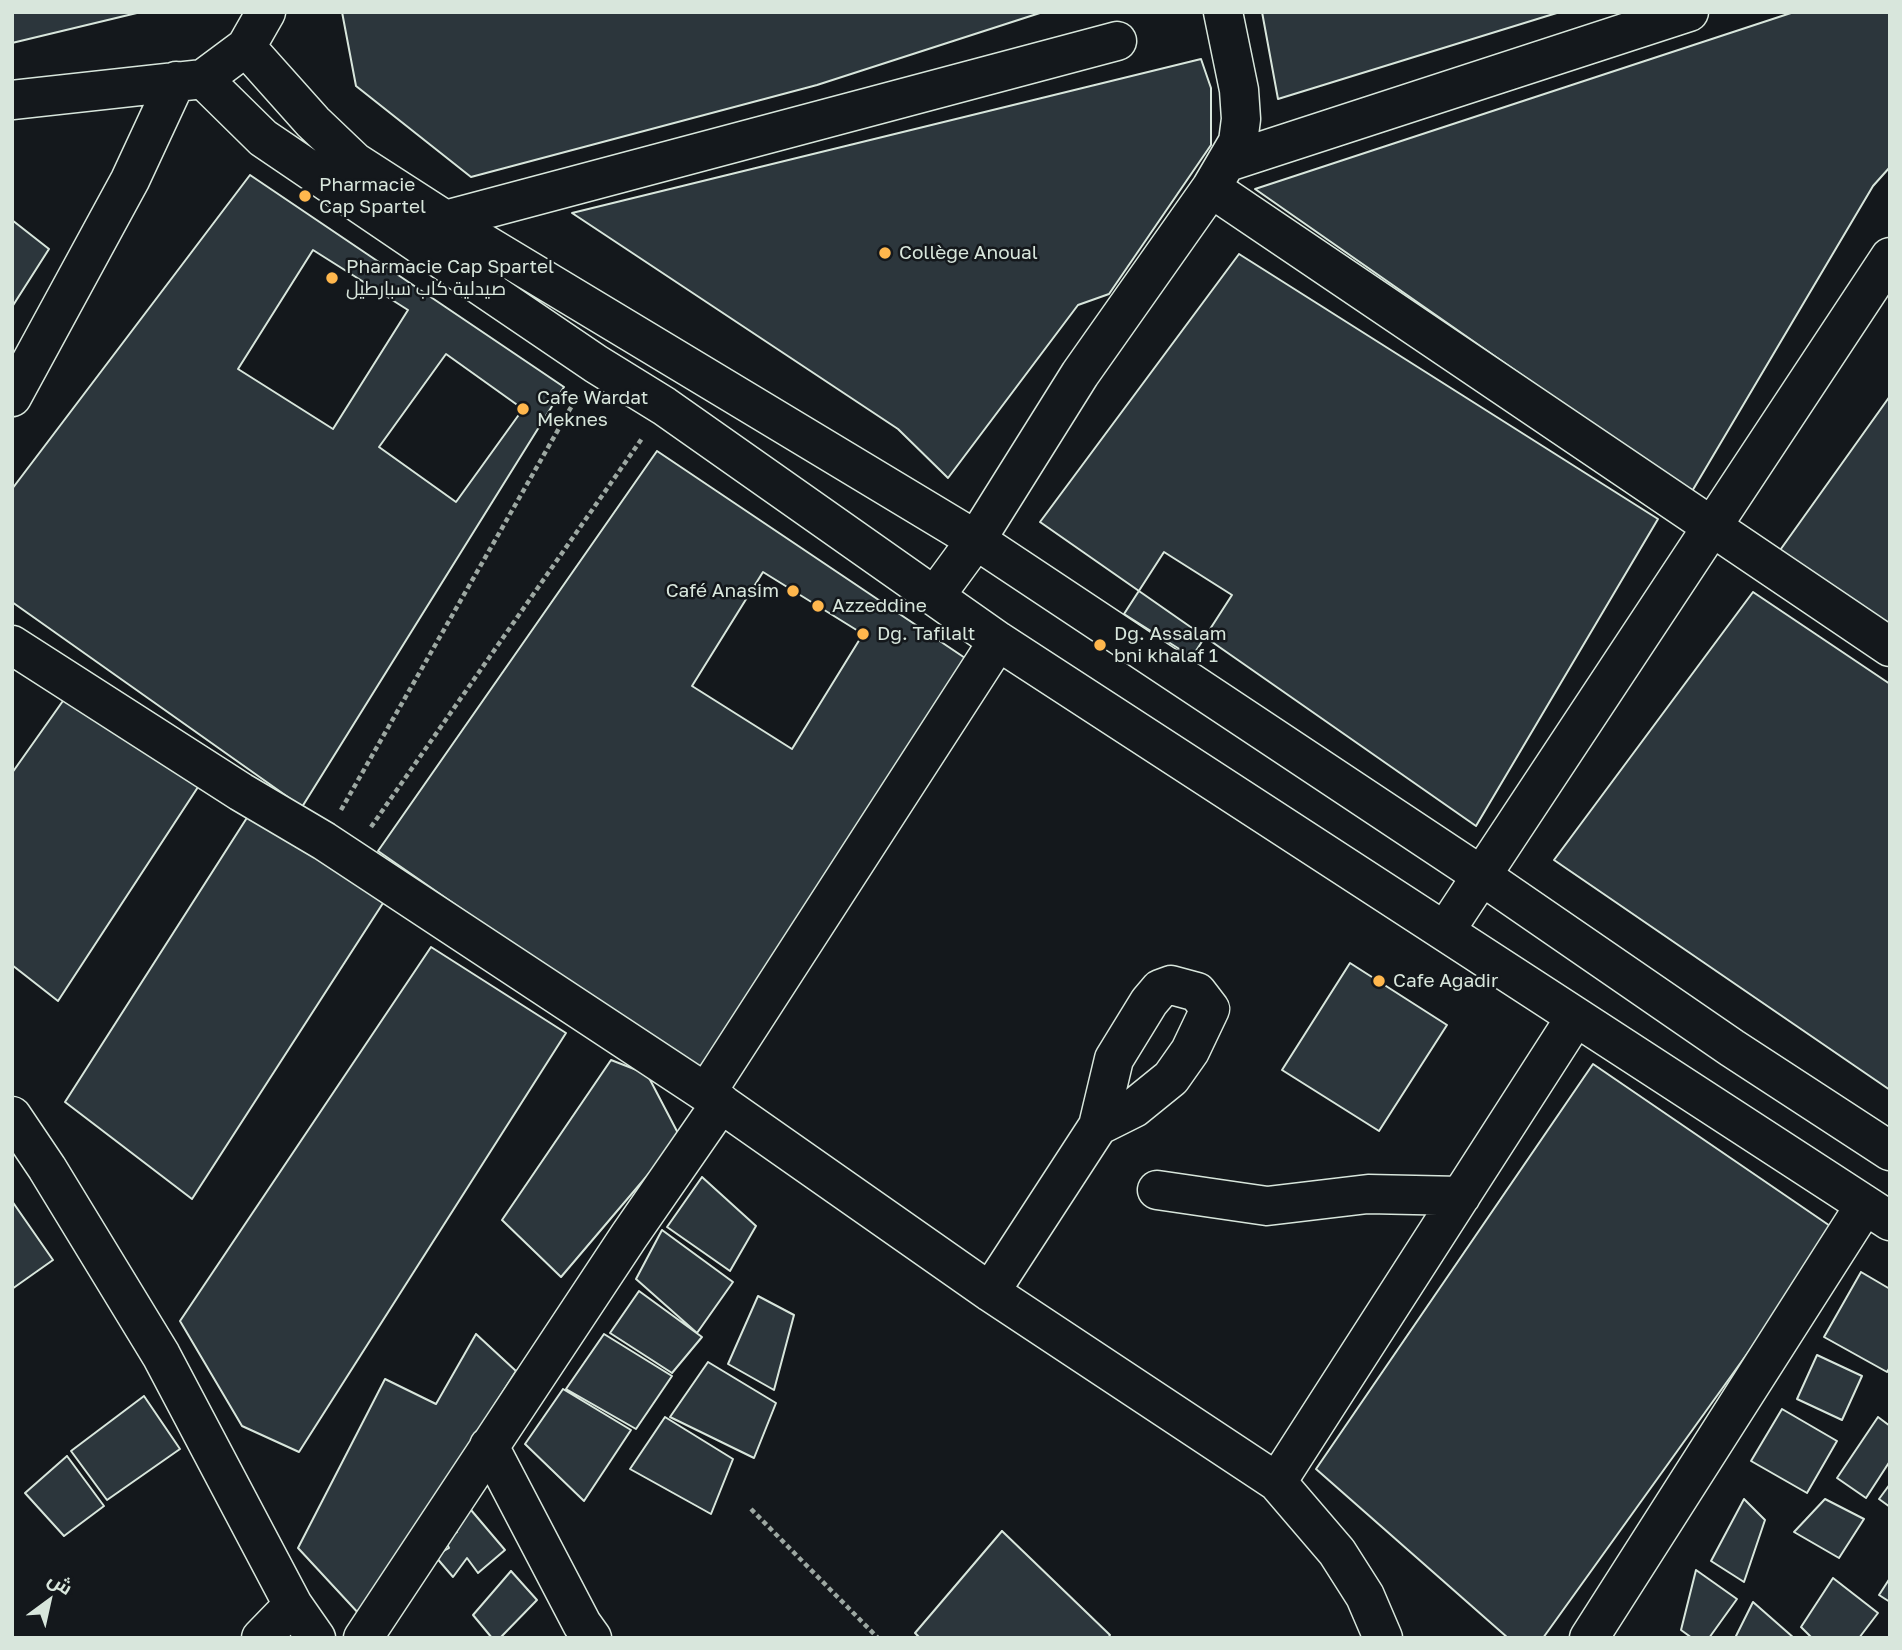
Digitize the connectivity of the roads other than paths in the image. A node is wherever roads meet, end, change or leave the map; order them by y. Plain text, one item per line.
1 (266, 12) edge
2 (1223, 12) edge
3 (1689, 12) edge
4 (1117, 41) dead end
5 (246, 47) junction
6 (189, 80) junction
7 (12, 100) edge
8 (1220, 175) junction
9 (445, 220) junction
10 (1890, 257) edge
11 (12, 397) edge
12 (1713, 527) junction
13 (976, 540) junction
14 (935, 596) junction
15 (998, 641) junction
16 (12, 645) edge
17 (1890, 647) edge
18 (1482, 876) junction
19 (1445, 931) junction
20 (1575, 1018) junction
21 (714, 1098) junction
22 (12, 1116) edge
23 (1098, 1126) dead end
24 (1890, 1151) edge
25 (1157, 1189) dead end
26 (1461, 1196) junction
27 (1877, 1213) edge
28 (990, 1292) junction
29 (489, 1446) junction
30 (1277, 1482) junction
31 (293, 1605) junction
32 (261, 1638) edge
33 (316, 1638) edge
34 (363, 1638) edge
35 (592, 1638) edge
36 (1383, 1638) edge
37 (1589, 1638) edge

1 - 5 street
2 - 8 street
3 - 8 street
4 - 9 street
5 - 6 street
5 - 9 street
6 - 7 street
6 - 11 street
6 - 14 street
8 - 12 street
8 - 13 street
9 - 13 street
10 - 12 street
12 - 17 street
12 - 18 street
13 - 14 street
13 - 18 street
14 - 15 street
15 - 19 street
15 - 21 street
16 - 21 street
18 - 19 street
18 - 24 street
19 - 20 street
20 - 26 street
20 - 27 street
21 - 28 street
21 - 29 street
22 - 31 street
23 - 28 street
25 - 26 street
26 - 30 street
27 - 37 street
28 - 30 street
29 - 34 street
29 - 35 street
30 - 36 street
31 - 32 street
31 - 33 street

